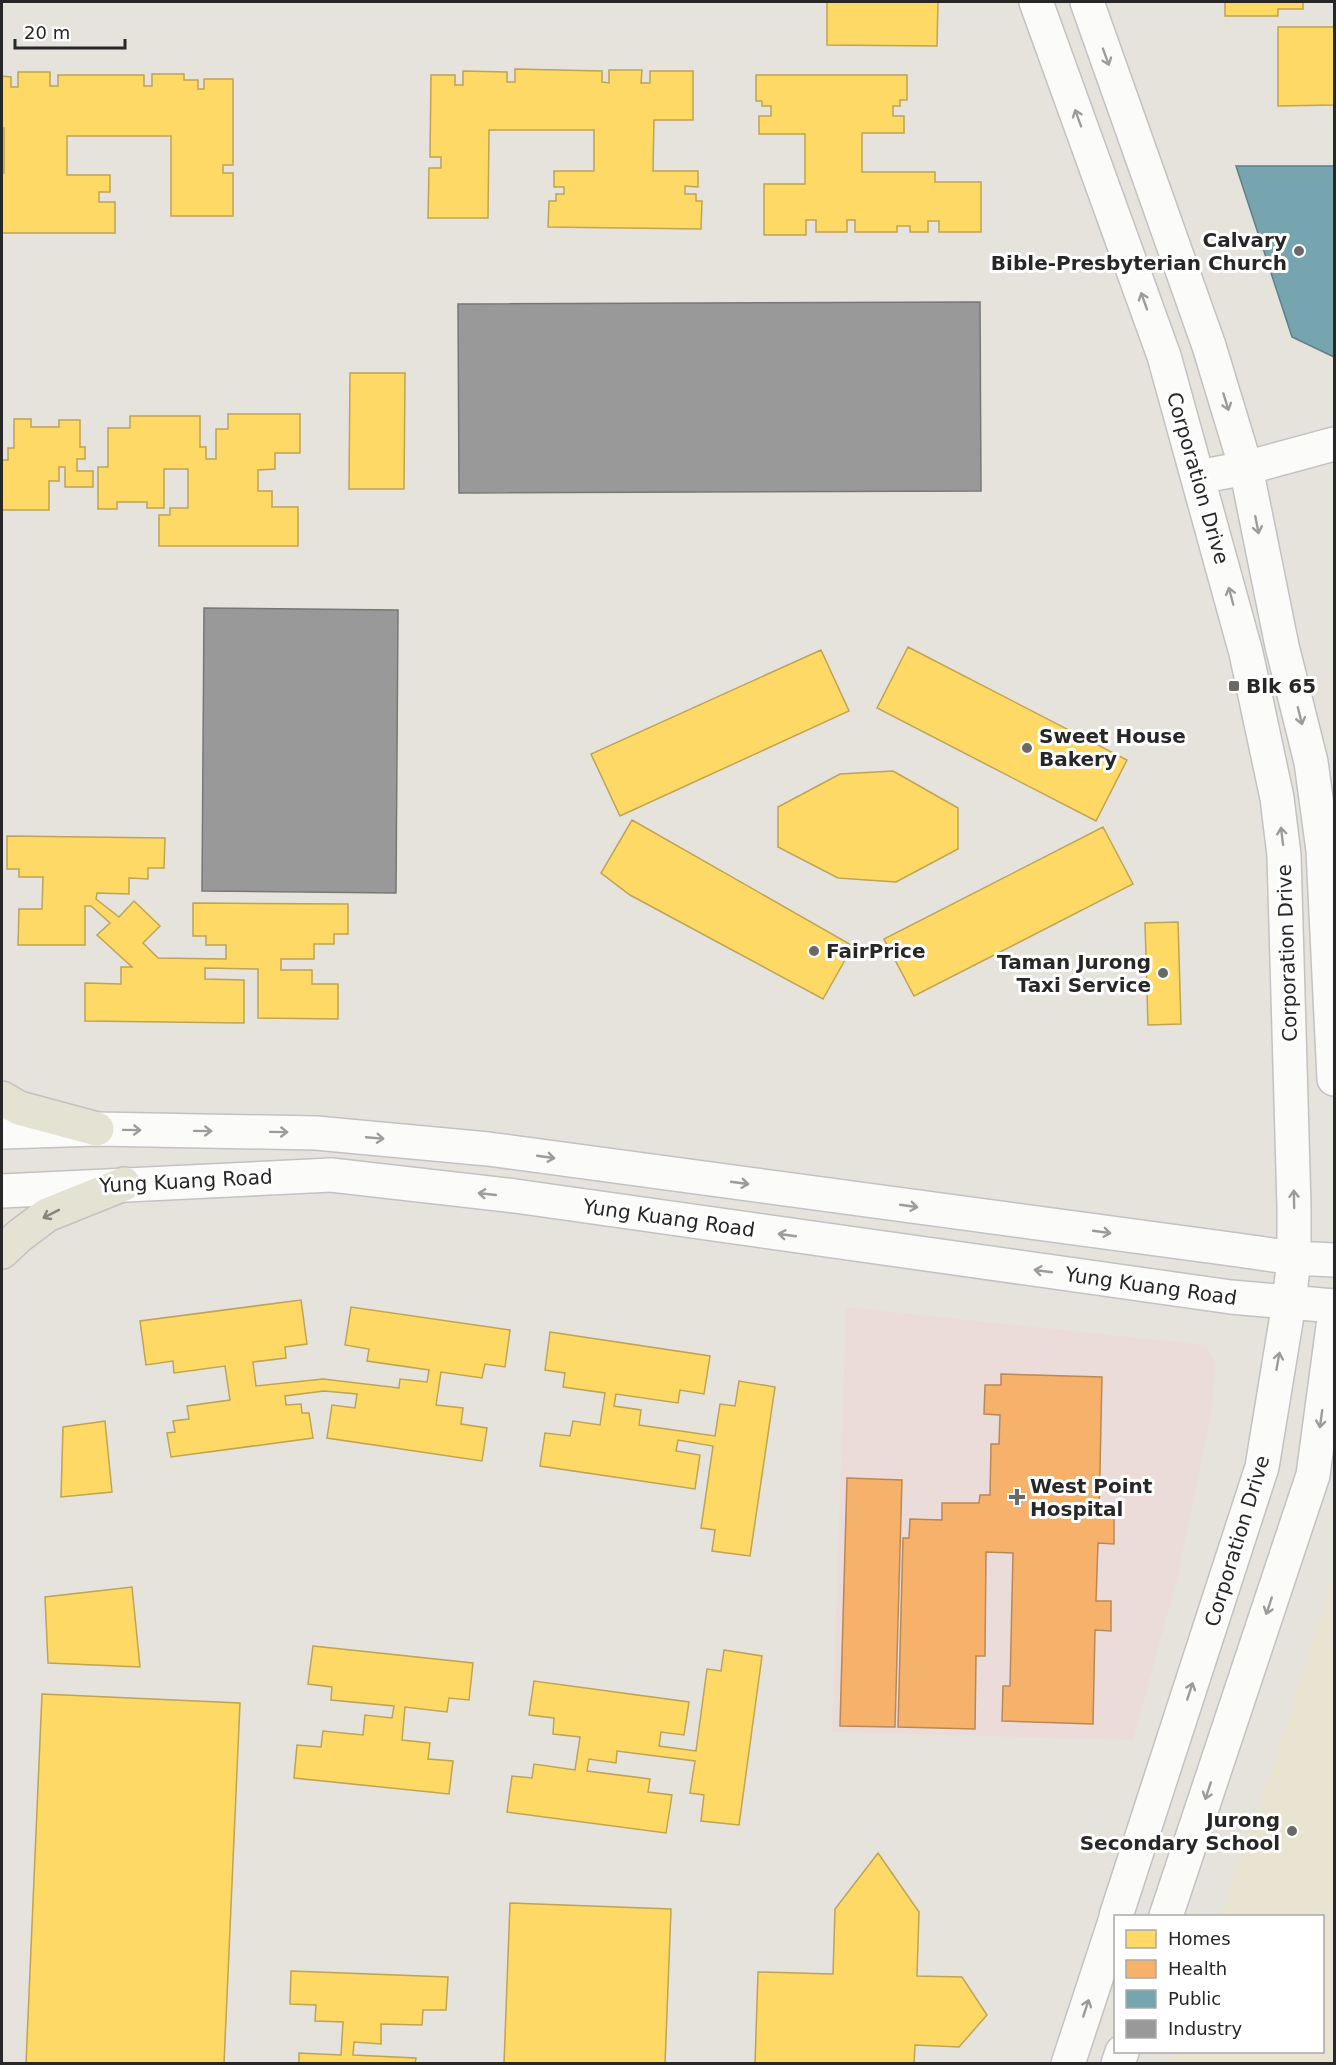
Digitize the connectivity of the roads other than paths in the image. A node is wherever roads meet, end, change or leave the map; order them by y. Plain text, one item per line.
1 (1036, 2) edge
2 (1086, 2) edge
3 (1335, 444) edge
4 (1246, 468) junction
5 (1198, 477) junction
6 (1335, 1079) edge
7 (2, 1098) edge
8 (98, 1130) junction
9 (2, 1132) edge
10 (124, 1184) junction
11 (2, 1191) edge
12 (2, 1252) edge
13 (1294, 1258) junction
14 (1335, 1260) edge
15 (1288, 1303) junction
16 (1335, 1306) edge
17 (1335, 1319) edge
18 (1117, 1915) edge
19 (1168, 1915) edge
20 (1114, 1923) edge
21 (1068, 2064) edge

5 -> 1 street, Corporation Drive
2 -> 4 street, Corporation Drive
3 - 4 street
4 - 5 street
4 -> 6 street, Corporation Drive
13 -> 5 street, Corporation Drive
7 - 8 main road
8 - 9 street
8 -> 13 street
10 - 11 street, Yung Kuang Road
10 -> 12 main road
15 -> 10 street, Yung Kuang Road
13 - 14 street
13 - 15 street, Corporation Drive
15 - 16 street, Yung Kuang Road
18 -> 15 street, Corporation Drive
17 -> 19 street
21 -> 20 street, Corporation Drive

